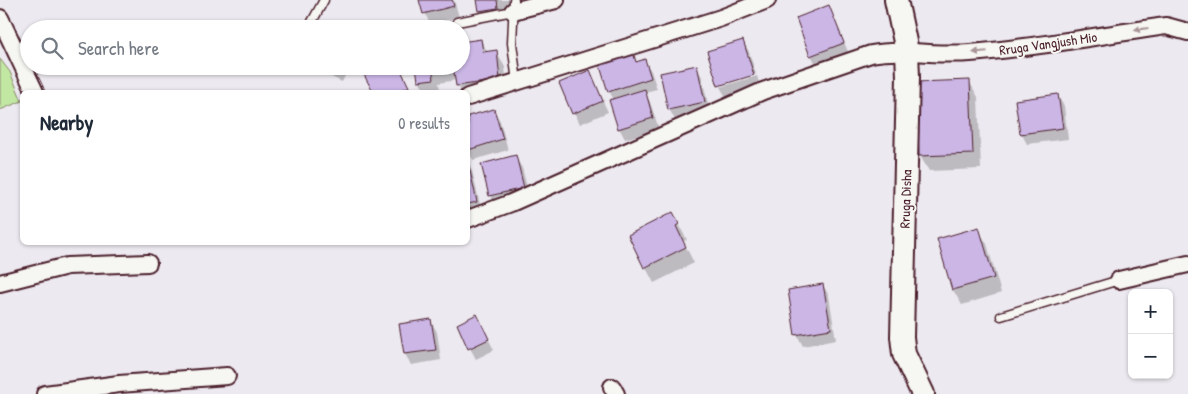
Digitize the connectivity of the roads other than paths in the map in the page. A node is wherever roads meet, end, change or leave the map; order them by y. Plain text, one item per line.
1 (324, 0) edge
2 (556, 0) edge
3 (767, 0) edge
4 (896, 0) edge
5 (514, 6) edge
6 (0, 18) edge
7 (313, 20) edge
8 (464, 20) edge
9 (1188, 32) edge
10 (907, 52) junction
11 (20, 60) edge
12 (27, 75) edge
13 (516, 82) junction
14 (34, 90) edge
15 (470, 96) edge
16 (470, 218) edge
17 (148, 263) dead end
18 (1188, 264) edge
19 (1119, 280) joint
20 (0, 283) edge
21 (1001, 316) dead end
22 (227, 376) dead end
23 (45, 394) edge
24 (923, 394) edge

1 - 7 lane
2 - 5 street
3 - 13 street
4 - 10 street, Rruga Disha
5 - 8 lane
5 - 13 lane
6 - 11 street
9 -> 10 street, Rruga Vangjush Mio
10 - 16 street, Rruga Vangjush Mio
10 - 24 street, Rruga Disha
12 - 14 street
13 - 15 street
17 - 20 street
18 - 19 street
19 - 21 lane
22 - 23 street

